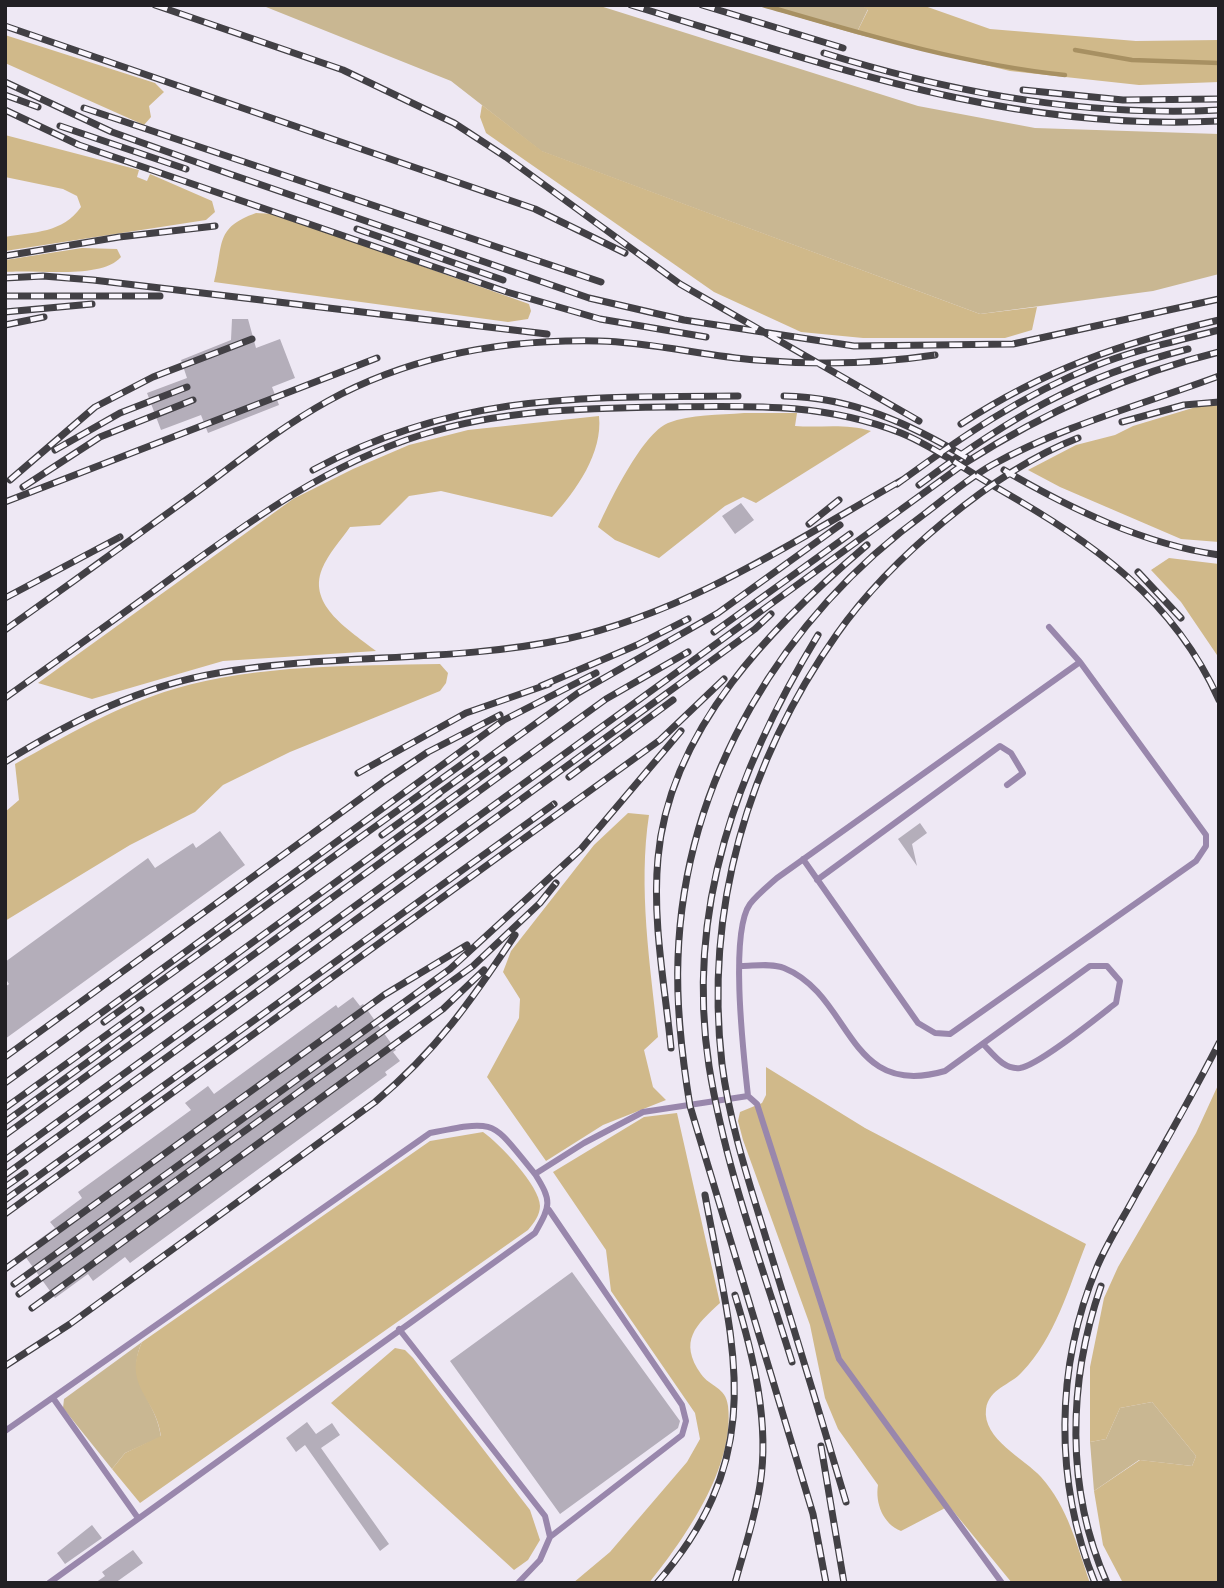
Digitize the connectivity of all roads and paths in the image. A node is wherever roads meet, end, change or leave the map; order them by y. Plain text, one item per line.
1 (1049, 626) dead end
2 (1080, 662) junction
3 (1007, 785) dead end
4 (803, 859) junction
5 (817, 880) junction
6 (741, 965) junction
7 (984, 1045) junction
8 (748, 1096) junction
9 (535, 1174) junction
10 (548, 1210) junction
11 (399, 1329) junction
12 (52, 1398) junction
13 (5, 1431) edge
14 (138, 1518) junction
15 (550, 1538) junction
16 (49, 1583) edge
17 (518, 1583) edge
18 (1002, 1583) edge

1 - 2 lane
2 - 4 lane
2 - 5 lane
3 - 5 lane
4 - 5 lane
4 - 6 lane
6 - 7 lane
6 - 8 lane
7 - 7 lane
8 - 9 lane
8 - 18 lane
9 - 10 lane
9 - 12 lane
10 - 11 lane
10 - 15 lane
11 - 14 lane
11 - 15 lane
12 - 13 lane
12 - 14 lane
14 - 16 lane
15 - 17 lane

